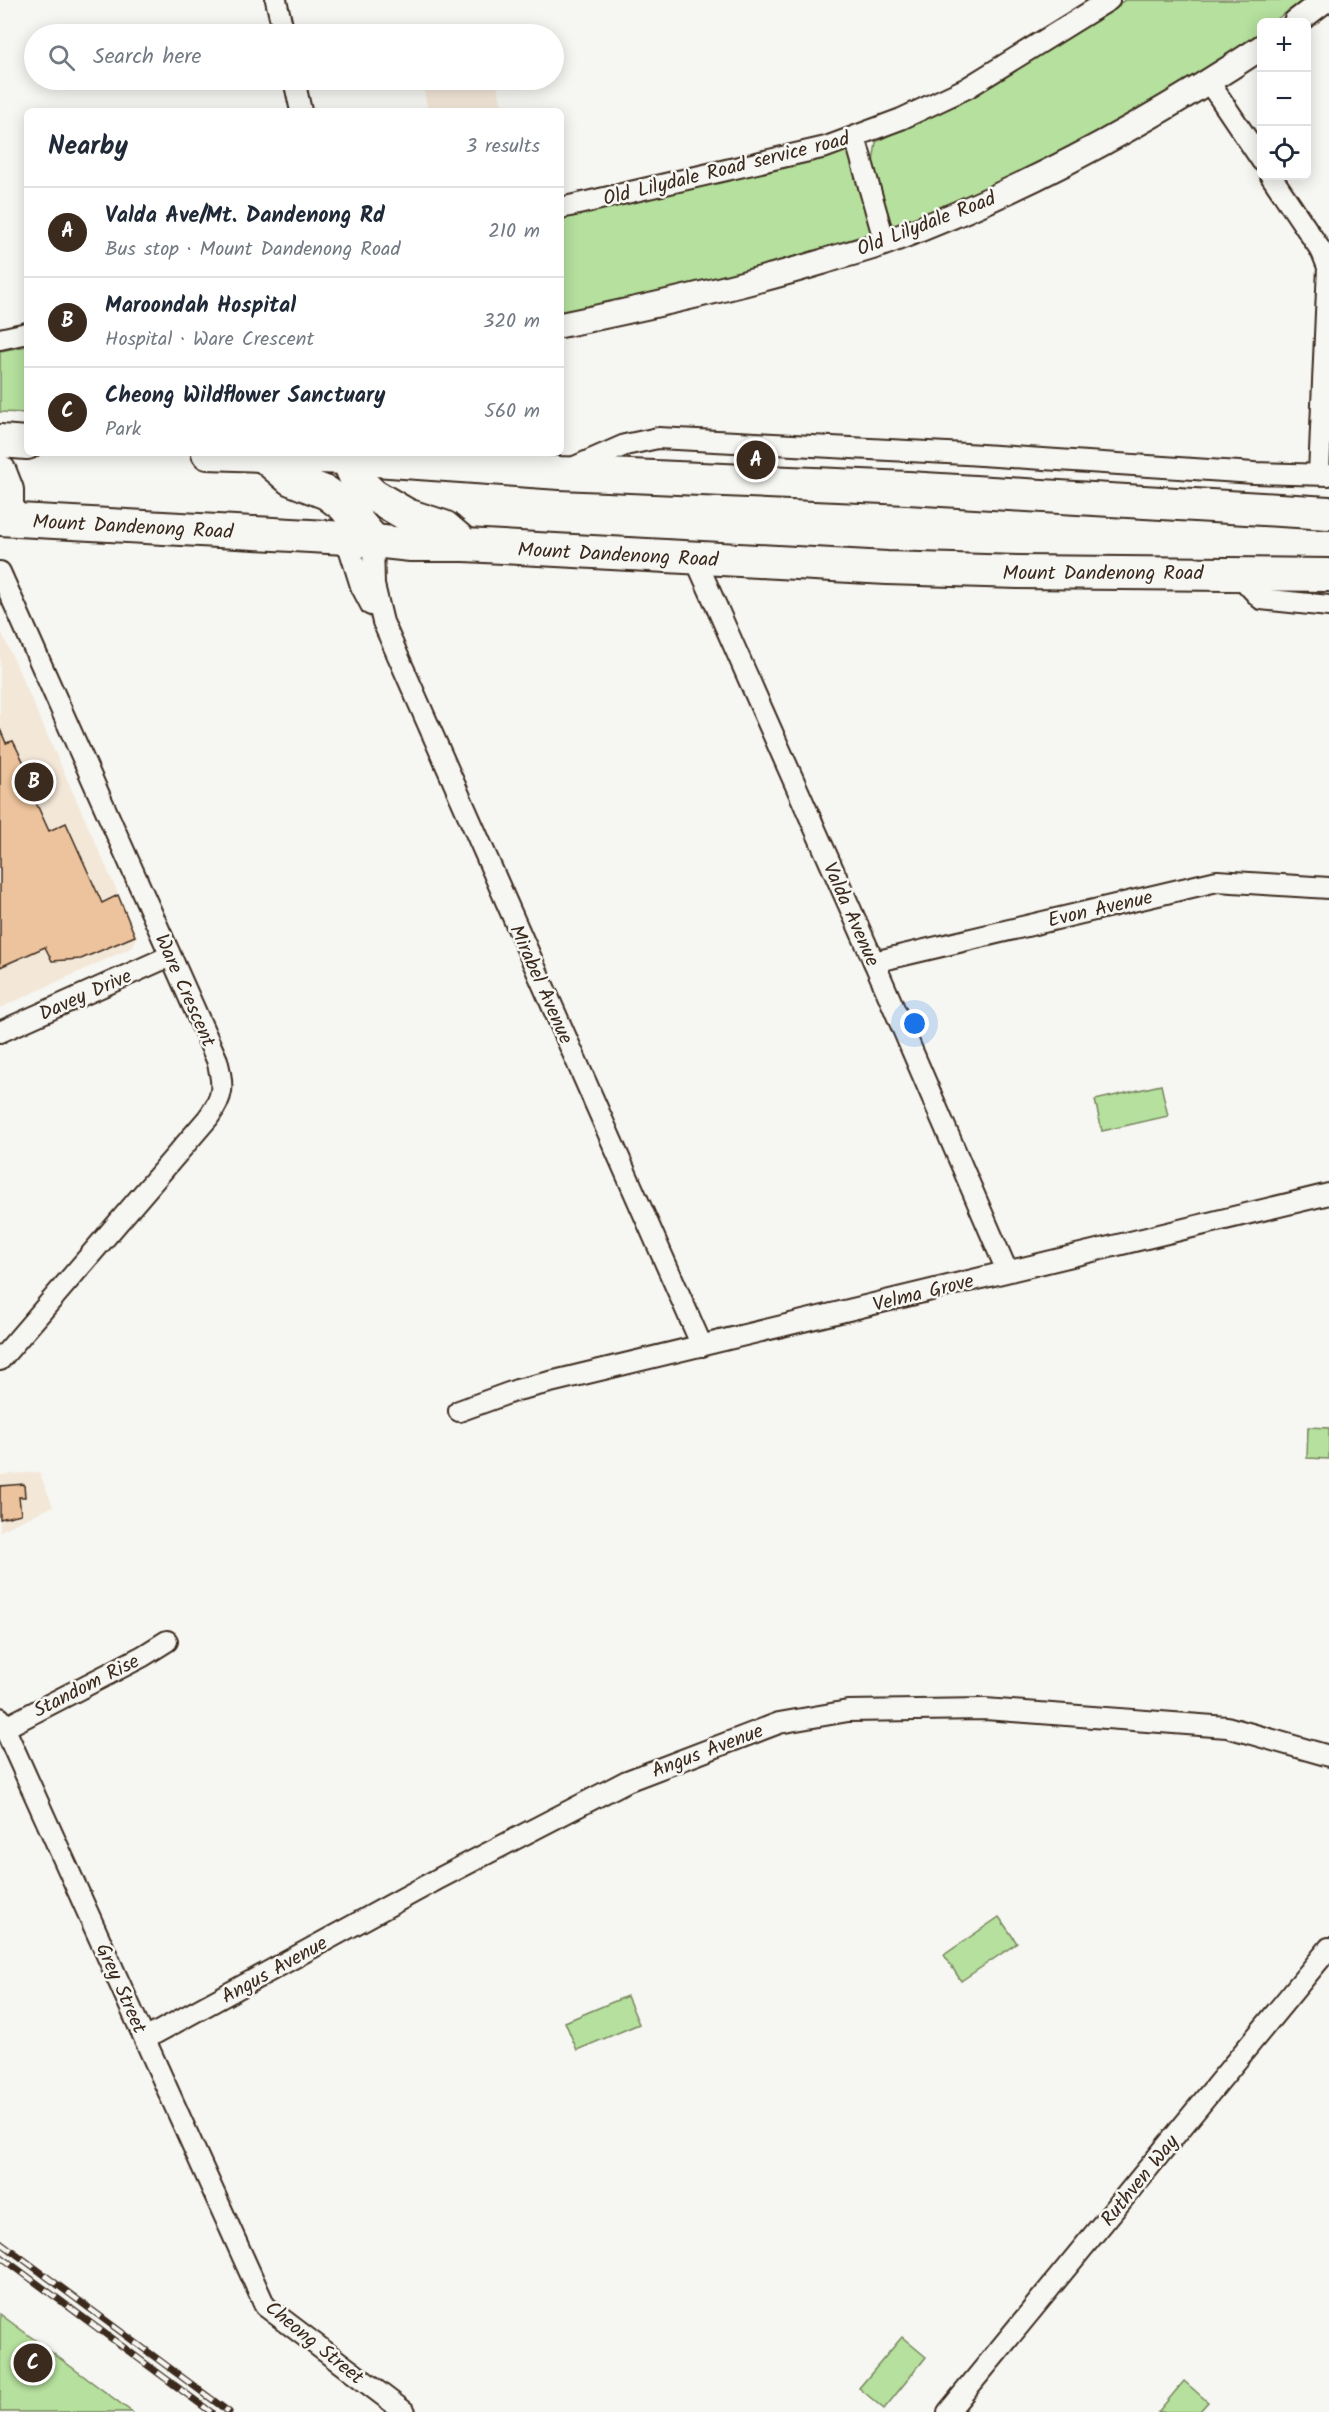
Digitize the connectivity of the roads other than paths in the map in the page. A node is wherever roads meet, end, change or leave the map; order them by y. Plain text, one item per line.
1 (276, 0) edge
2 (1109, 0) edge
3 (1325, 0) edge
4 (1301, 18) edge
5 (282, 24) edge
6 (1257, 50) edge
7 (1209, 82) junction
8 (296, 90) edge
9 (300, 108) edge
10 (855, 137) junction
11 (1257, 154) edge
12 (1274, 180) edge
13 (564, 207) edge
14 (885, 243) junction
15 (564, 324) edge
16 (24, 334) edge
17 (0, 339) edge
18 (0, 441) edge
19 (24, 443) edge
20 (264, 456) joint
21 (361, 456) edge
22 (0, 472) edge
23 (560, 473) junction
24 (1324, 474) edge
25 (373, 495) junction
26 (344, 506) junction
27 (1329, 513) edge
28 (4, 519) edge
29 (359, 539) junction
30 (465, 545) junction
31 (694, 558) junction
32 (0, 572) edge
33 (1236, 572) junction
34 (1329, 575) edge
35 (1329, 606) edge
36 (383, 622) junction
37 (1329, 888) edge
38 (170, 956) junction
39 (874, 962) junction
40 (0, 1032) edge
41 (1329, 1194) edge
42 (1007, 1271) junction
43 (702, 1346) junction
44 (0, 1360) edge
45 (459, 1412) dead end
46 (167, 1641) dead end
47 (2, 1723) edge
48 (1329, 1756) edge
49 (1329, 1948) edge
50 (145, 2039) junction
51 (242, 2259) joint
52 (405, 2412) edge
53 (948, 2412) edge

1 - 5 street
2 - 10 street, Old Lilydale Road service road
3 - 4 street
6 - 7 street, Old Lilydale Road
7 - 11 street
7 - 14 street, Old Lilydale Road
8 - 9 street
10 - 13 street, Old Lilydale Road service road
10 - 14 street
12 - 24 street
14 - 15 street, Old Lilydale Road
16 - 17 street
18 - 19 main road
20 - 21 main road
20 - 26 main road
21 - 23 main road
21 - 25 main road
21 - 26 main road
22 - 28 main road
23 - 24 street
23 - 27 main road
25 - 29 main road
25 - 30 main road
26 - 29 main road
28 - 29 main road, Mount Dandenong Road
29 - 30 main road, Mount Dandenong Road
29 - 36 street, Mirabel Avenue
29 - 36 street, Mirabel Avenue
30 - 31 main road, Mount Dandenong Road
31 - 33 main road, Mount Dandenong Road
31 - 39 street, Valda Avenue
32 - 38 street, Ware Crescent
33 - 34 main road, Mount Dandenong Road
33 - 35 street
36 - 43 street, Mirabel Avenue
37 - 39 street, Evon Avenue
38 - 40 street, Davey Drive
38 - 44 street, Ware Crescent
39 - 42 street, Valda Avenue
41 - 42 street, Velma Grove
42 - 43 street, Velma Grove
43 - 45 street, Velma Grove
46 - 47 street, Standom Rise
47 - 50 street, Grey Street
48 - 50 street, Angus Avenue
49 - 53 street, Ruthven Way
50 - 51 street, Grey Street
51 - 52 street, Cheong Street

